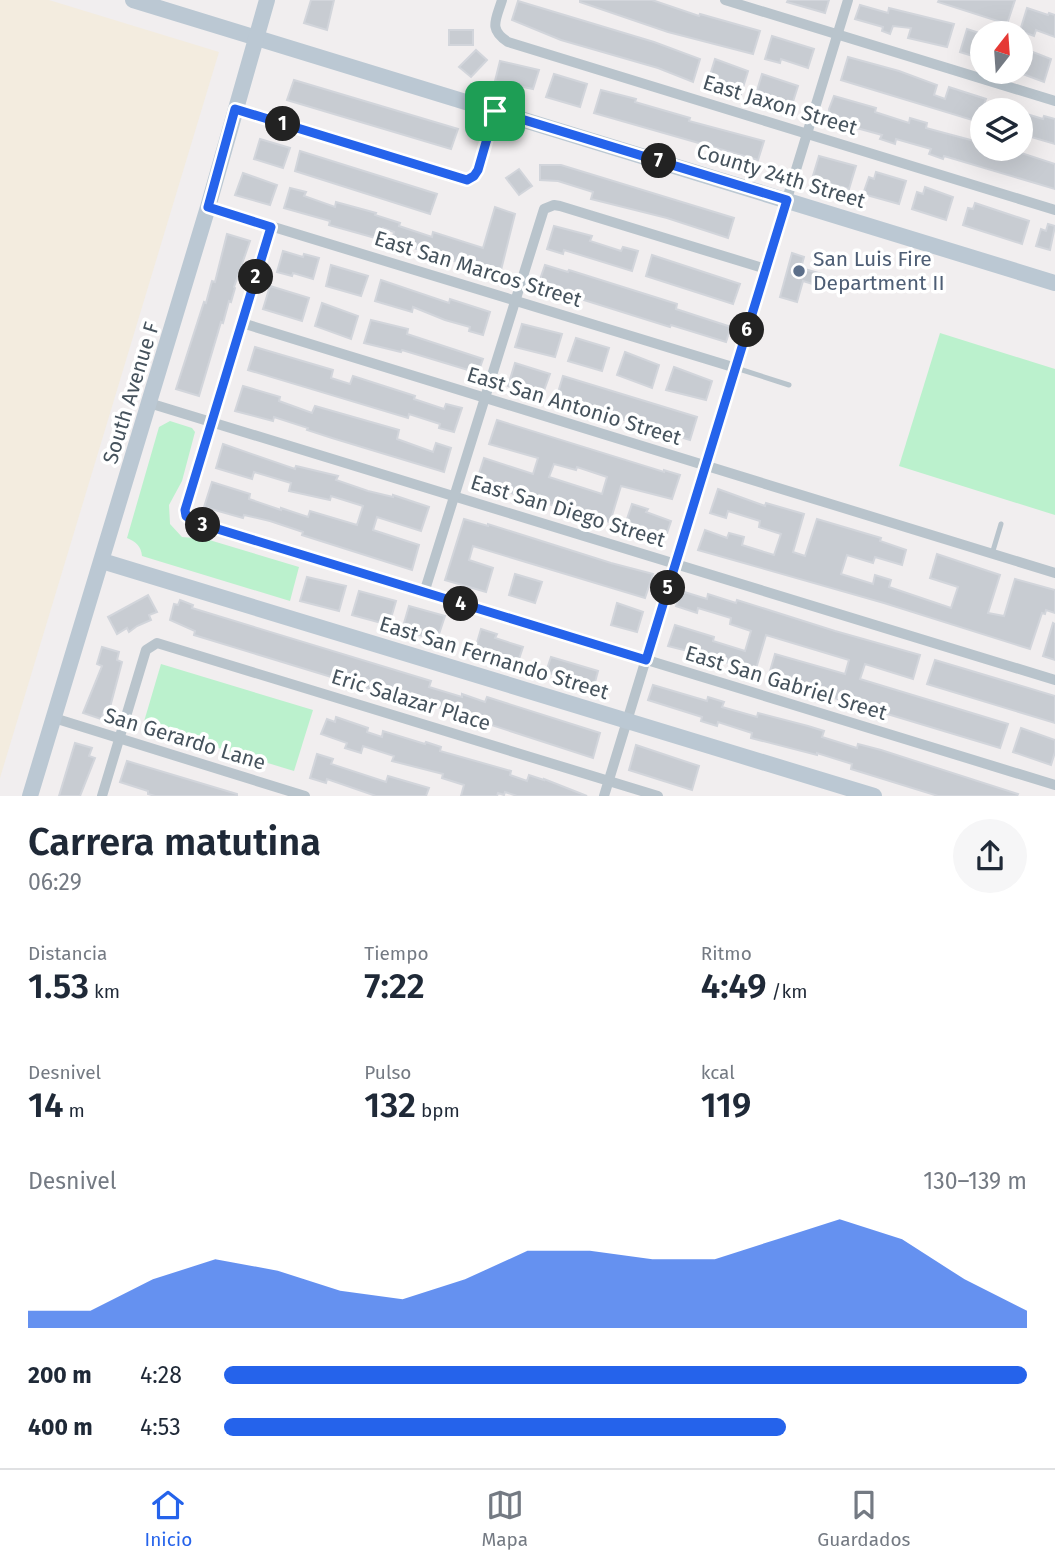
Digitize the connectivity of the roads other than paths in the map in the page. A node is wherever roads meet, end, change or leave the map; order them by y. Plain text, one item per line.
1 (133, 0) edge
2 (267, 0) edge
3 (502, 0) edge
4 (725, 0) edge
5 (848, 0) edge
6 (838, 34) junction
7 (256, 38) junction
8 (1055, 101) edge
9 (235, 109) junction
10 (495, 111) junction
11 (807, 133) junction
12 (787, 200) junction
13 (208, 207) junction
14 (1055, 210) edge
15 (271, 227) junction
16 (766, 269) junction
17 (1055, 283) edge
18 (514, 300) junction
19 (242, 323) junction
20 (736, 368) junction
21 (789, 385) dead end
22 (484, 398) junction
23 (149, 402) junction
24 (212, 422) junction
25 (705, 467) junction
26 (454, 496) junction
27 (1000, 524) dead end
28 (992, 554) junction
29 (102, 561) junction
30 (676, 564) junction
31 (1055, 573) edge
32 (424, 593) junction
33 (646, 660) junction
34 (1055, 680) edge
35 (54, 718) junction
36 (627, 721) junction
37 (119, 739) junction
38 (609, 781) junction
39 (1055, 785) edge
40 (30, 796) edge
41 (102, 796) edge
42 (305, 796) edge
43 (604, 796) edge
44 (657, 796) edge
45 (874, 796) edge

1 - 7 street, County 24th Street
2 - 7 street, South Avenue F
3 - 11 street, East Jaxon Street
4 - 6 street
5 - 6 street
6 - 8 street
6 - 11 street
7 - 9 street, South Avenue F
7 - 10 street, County 24th Street
9 - 10 street
9 - 13 street, South Avenue F
10 - 12 street, County 24th Street
11 - 12 street
11 - 14 street, East Jaxon Street
12 - 16 street
12 - 17 street, County 24th Street
13 - 15 street, East San Marcos Street
13 - 23 street, South Avenue F
15 - 18 street, East San Marcos Street
15 - 19 street
16 - 18 street
16 - 20 street
18 - 20 street, East San Marcos Street
18 - 22 street
19 - 22 street, East San Antonio Street
19 - 24 street
20 - 21 lane
20 - 25 street
22 - 25 street, East San Antonio Street
22 - 26 street
23 - 24 street, East San Diego Street
23 - 29 street, South Avenue F
24 - 26 street, East San Diego Street
24 - 32 street, East San Gabriel Sreet
25 - 28 street, East San Antonio Street
25 - 30 street
26 - 30 street, East San Diego Street
26 - 32 street
27 - 28 lane
28 - 31 street, East San Antonio Street
29 - 35 street, South Avenue F
29 - 36 street, East San Fernando Street
30 - 33 street
30 - 34 street, East San Diego Street
32 - 33 street, East San Gabriel Sreet
33 - 36 street
33 - 39 street, East San Gabriel Sreet
35 - 37 street, San Gerardo Lane
35 - 40 street, South Avenue F
36 - 38 street
36 - 45 street, East San Fernando Street
37 - 38 street, Eric Salazar Place
37 - 41 street
37 - 42 street, San Gerardo Lane
38 - 43 street
38 - 44 street, Eric Salazar Place

